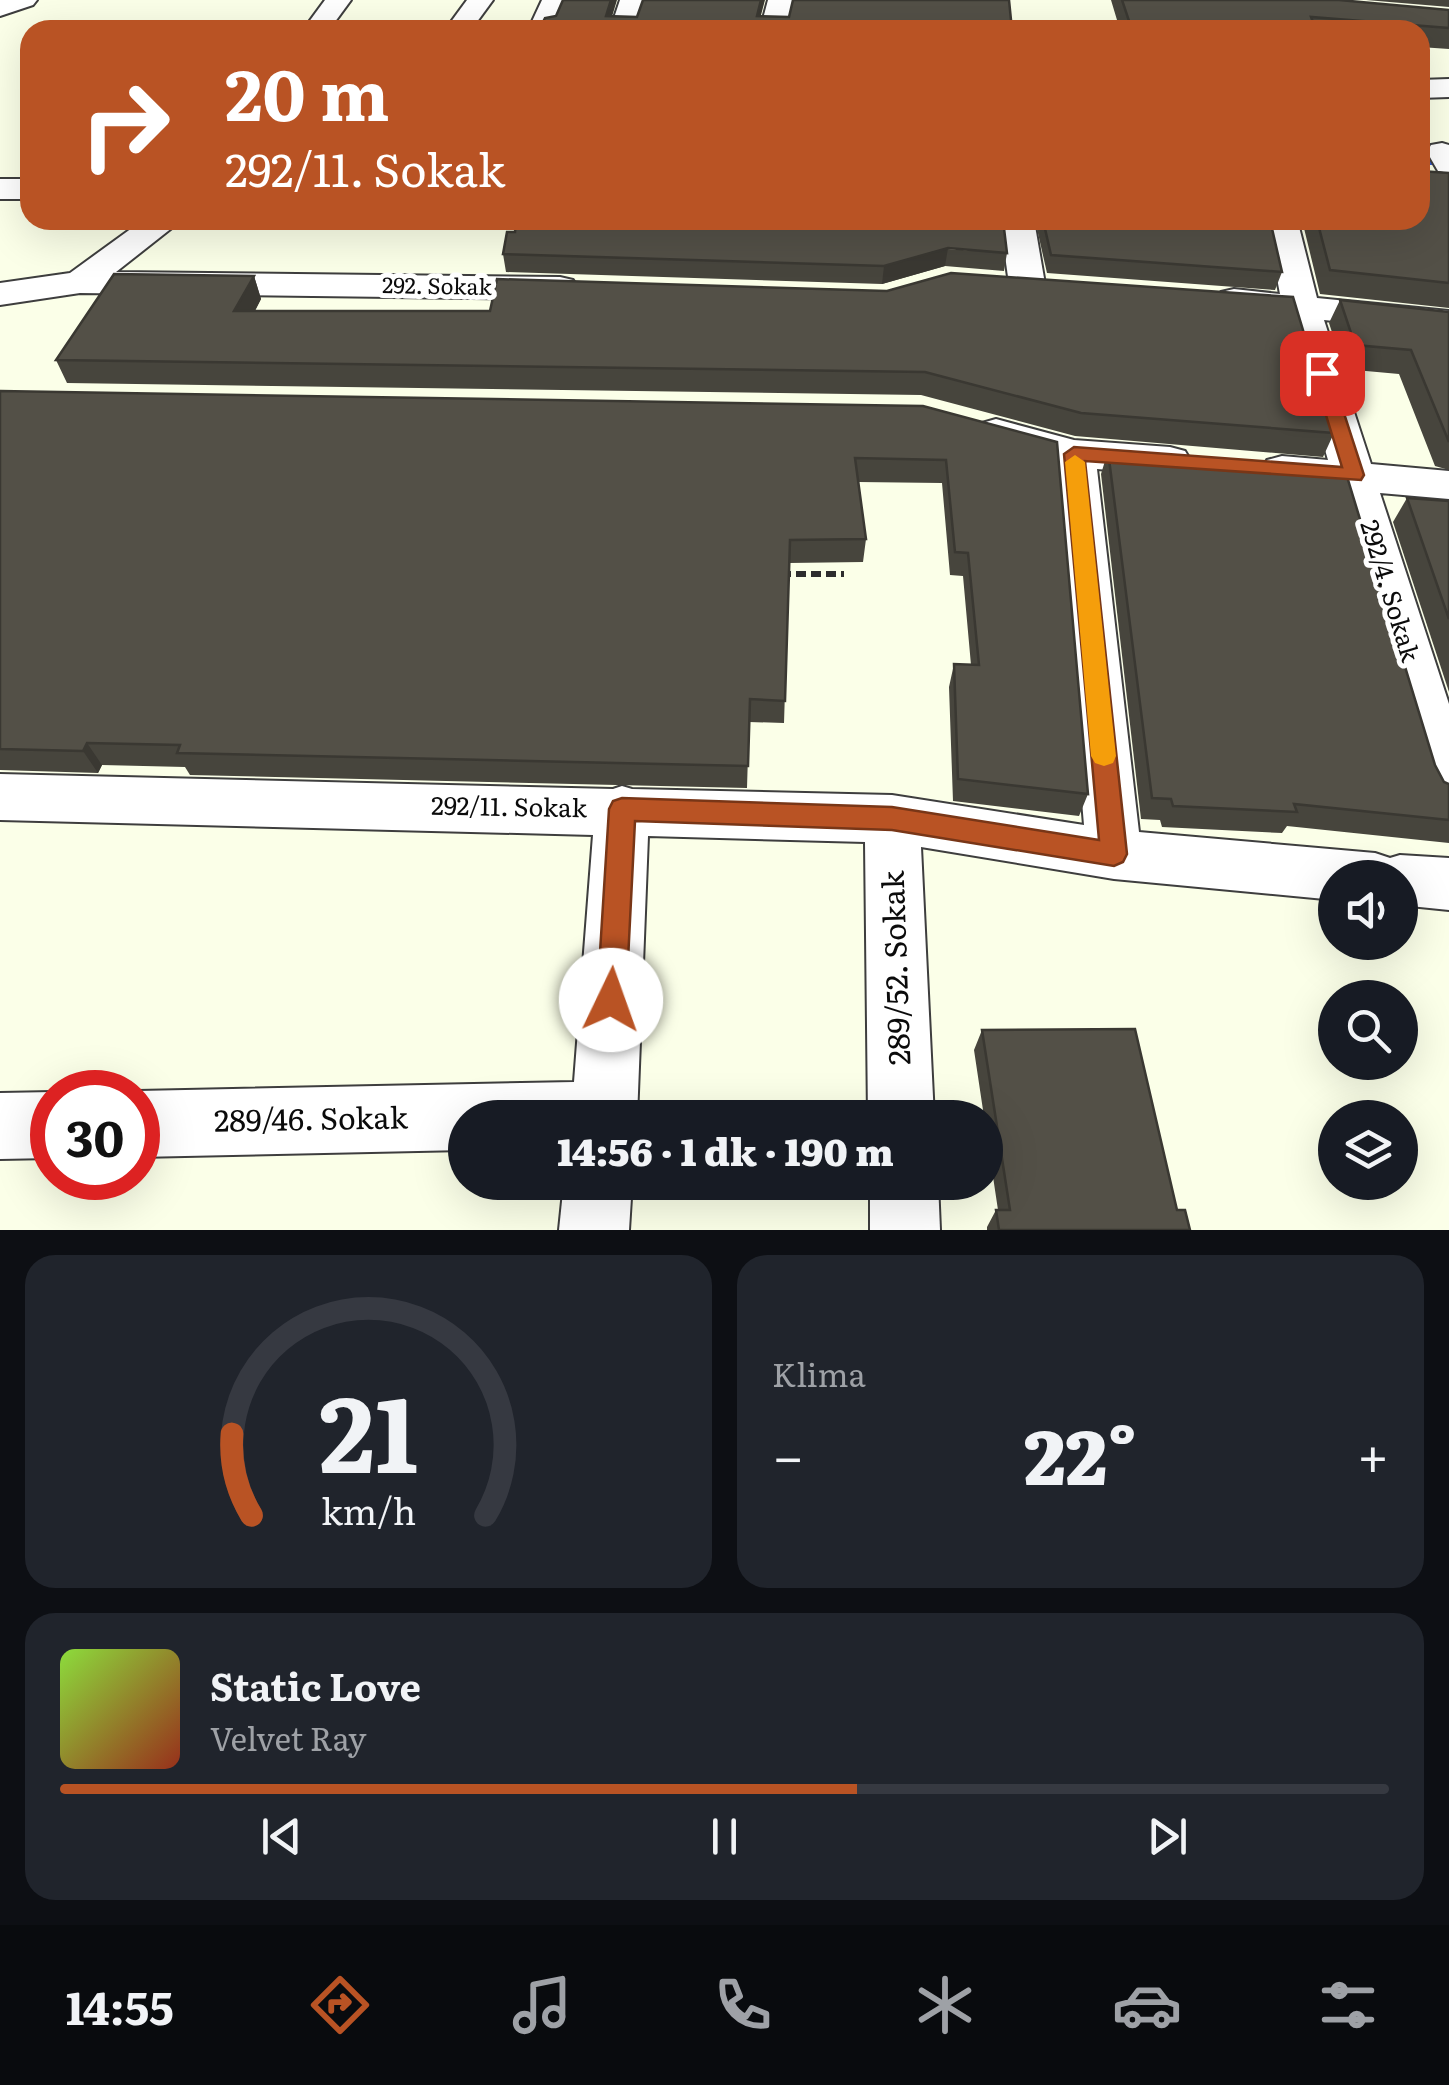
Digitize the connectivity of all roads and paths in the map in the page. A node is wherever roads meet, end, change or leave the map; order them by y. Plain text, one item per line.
1 (24, 0) edge
2 (0, 8) edge
3 (151, 230) edge
4 (1016, 230) edge
5 (1283, 230) edge
6 (80, 282) junction
7 (1066, 287) edge
8 (590, 289) edge
9 (0, 294) edge
10 (1203, 298) edge
11 (1300, 306) junction
12 (1449, 322) edge
13 (959, 422) edge
14 (1074, 454) junction
15 (1354, 475) junction
16 (1449, 485) edge
17 (767, 574) edge
18 (844, 574) dead end
19 (1449, 786) edge
20 (0, 797) edge
21 (622, 809) junction
22 (892, 818) junction
23 (1114, 854) junction
24 (1318, 873) edge
25 (1418, 881) edge
26 (1449, 884) edge
27 (605, 1100) edge
28 (901, 1100) edge
29 (448, 1119) edge
30 (160, 1124) edge
31 (30, 1125) edge
32 (0, 1126) edge
33 (596, 1200) edge
34 (904, 1200) edge
35 (594, 1230) edge
36 (905, 1230) edge

1 - 2 street
3 - 6 street
4 - 7 street
5 - 11 street, 292/4. Sokak
6 - 8 street, 292. Sokak
6 - 9 street, 292. Sokak
10 - 11 street
11 - 12 street
11 - 15 street, 292/4. Sokak
13 - 14 street
14 - 15 street
14 - 23 street
15 - 16 street
15 - 19 street, 292/4. Sokak
17 - 18 path
20 - 21 street, 292/11. Sokak
21 - 22 street, 292/11. Sokak
21 - 27 street
22 - 23 street, 292/11. Sokak
22 - 28 street, 289/52. Sokak
23 - 24 street, 292/11. Sokak
25 - 26 street
29 - 30 street, 289/46. Sokak
31 - 32 street
33 - 35 street
34 - 36 street

